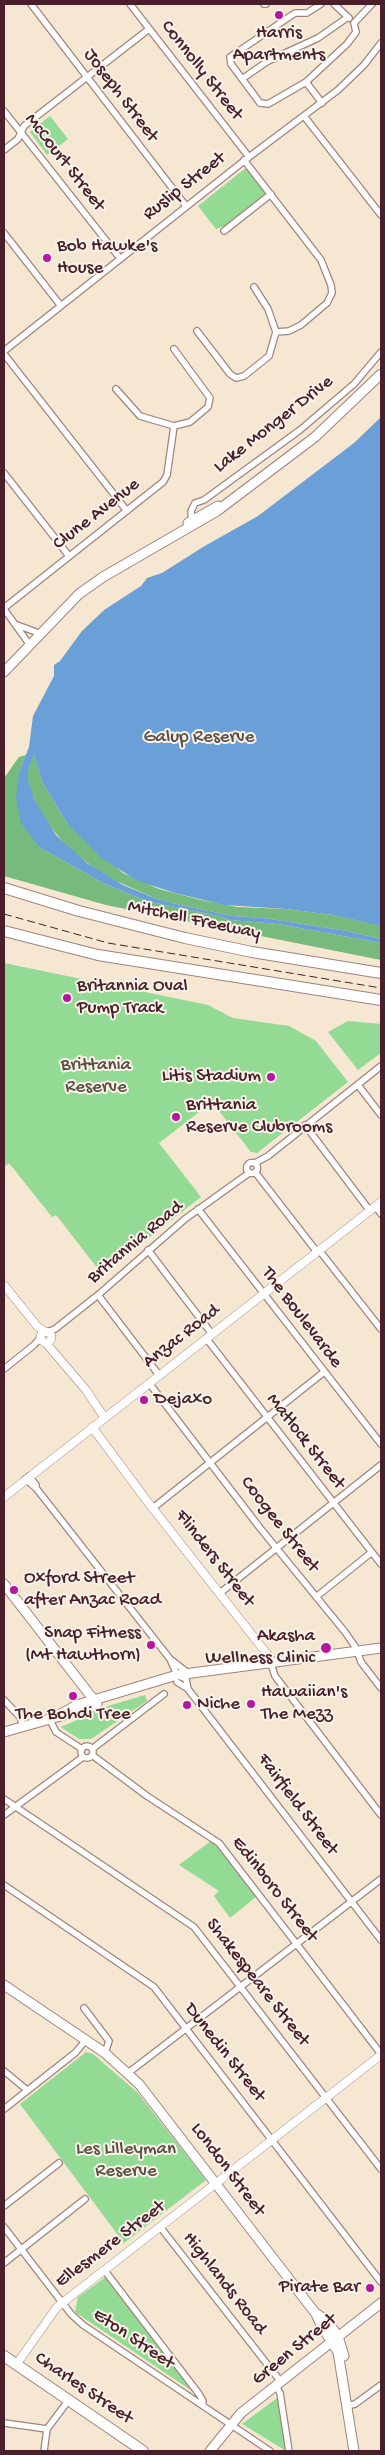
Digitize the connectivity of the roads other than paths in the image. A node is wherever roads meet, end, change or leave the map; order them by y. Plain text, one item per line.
1 (31, 4) edge
2 (130, 4) edge
3 (321, 4) edge
4 (334, 4) edge
5 (372, 4) edge
6 (348, 17) junction
7 (354, 23) junction
8 (149, 29) junction
9 (381, 43) edge
10 (87, 77) junction
11 (242, 80) junction
12 (306, 82) junction
13 (322, 103) junction
14 (4, 111) edge
15 (304, 116) junction
16 (21, 133) junction
17 (4, 150) edge
18 (246, 159) junction
19 (271, 194) junction
20 (186, 206) junction
21 (381, 215) edge
22 (224, 231) dead end
23 (4, 233) edge
24 (120, 258) junction
25 (254, 287) dead end
26 (61, 306) junction
27 (197, 331) dead end
28 (276, 332) junction
29 (174, 349) dead end
30 (4, 352) edge
31 (381, 352) edge
32 (381, 374) edge
33 (116, 389) dead end
34 (174, 426) junction
35 (4, 473) edge
36 (127, 511) junction
37 (192, 524) junction
38 (69, 556) junction
39 (4, 608) edge
40 (17, 625) junction
41 (36, 632) junction
42 (27, 641) junction
43 (4, 664) edge
44 (4, 672) edge
45 (4, 888) edge
46 (4, 931) edge
47 (381, 973) edge
48 (381, 1000) edge
49 (381, 1066) edge
50 (358, 1085) junction
51 (381, 1115) edge
52 (305, 1126) junction
53 (253, 1169) junction
54 (376, 1206) edge
55 (198, 1209) junction
56 (381, 1214) edge
57 (148, 1250) junction
58 (318, 1251) junction
59 (4, 1285) edge
60 (264, 1294) junction
61 (98, 1295) junction
62 (381, 1329) edge
63 (47, 1336) junction
64 (209, 1336) junction
65 (4, 1369) edge
66 (324, 1372) junction
67 (159, 1374) junction
68 (149, 1383) junction
69 (106, 1416) junction
70 (267, 1417) junction
71 (91, 1428) junction
72 (381, 1444) edge
73 (210, 1462) junction
74 (381, 1465) edge
75 (27, 1477) junction
76 (4, 1497) edge
77 (334, 1503) junction
78 (153, 1508) junction
79 (277, 1547) junction
80 (372, 1552) junction
81 (381, 1564) edge
82 (4, 1585) edge
83 (220, 1593) junction
84 (316, 1597) junction
85 (381, 1648) edge
86 (356, 1652) junction
87 (170, 1659) junction
88 (271, 1664) junction
89 (187, 1676) junction
90 (177, 1679) junction
91 (381, 1688) edge
92 (188, 1689) junction
93 (164, 1694) dead end
94 (4, 1700) edge
95 (93, 1703) junction
96 (49, 1718) junction
97 (23, 1726) junction
98 (4, 1732) edge
99 (82, 1749) junction
100 (92, 1752) junction
101 (83, 1757) junction
102 (4, 1799) edge
103 (16, 1806) junction
104 (4, 1815) edge
105 (381, 1815) edge
106 (381, 1879) edge
107 (4, 1885) edge
108 (351, 1902) junction
109 (381, 1940) edge
110 (296, 1943) junction
111 (4, 1985) edge
112 (241, 1986) junction
113 (84, 2008) dead end
114 (186, 2028) junction
115 (86, 2040) junction
116 (105, 2053) junction
117 (381, 2055) edge
118 (4, 2071) edge
119 (128, 2073) junction
120 (27, 2090) junction
121 (327, 2097) junction
122 (4, 2109) edge
123 (273, 2140) junction
124 (59, 2164) dead end
125 (381, 2169) edge
126 (217, 2183) junction
127 (85, 2198) dead end
128 (4, 2206) edge
129 (4, 2227) edge
130 (161, 2228) junction
131 (21, 2249) junction
132 (4, 2263) edge
133 (105, 2271) junction
134 (381, 2282) edge
135 (381, 2302) edge
136 (63, 2303) junction
137 (335, 2338) junction
138 (4, 2356) edge
139 (16, 2364) junction
140 (279, 2384) junction
141 (381, 2385) edge
142 (68, 2401) junction
143 (202, 2406) junction
144 (349, 2406) junction
145 (4, 2423) edge
146 (232, 2424) junction
147 (47, 2429) junction
148 (44, 2451) edge
149 (143, 2451) edge
150 (210, 2451) edge
151 (216, 2451) edge
152 (270, 2451) edge
153 (289, 2451) edge
154 (354, 2451) edge
155 (360, 2451) edge

1 - 10 street, Joseph Street
2 - 8 street, Connolly Street
3 - 11 street
4 - 6 street
5 - 7 street
6 - 7 street
6 - 11 street
7 - 12 street
8 - 10 street
8 - 18 street, Connolly Street
9 - 13 street, Ruslip Street
10 - 16 street
10 - 20 street, Joseph Street
11 - 12 street
12 - 13 street
13 - 15 street, Ruslip Street
14 - 16 street, McCourt Street
15 - 18 street, Ruslip Street
15 - 21 street
16 - 17 street
16 - 24 street, McCourt Street
18 - 19 street, Connolly Street
18 - 20 street, Ruslip Street
19 - 22 street
19 - 28 street, Connolly Street
20 - 24 street, Ruslip Street
23 - 26 street
24 - 26 street, Ruslip Street
25 - 28 street
26 - 30 street, Ruslip Street
27 - 28 street
29 - 34 street
30 - 36 street
31 - 37 street, Lake Monger Drive
32 - 37 main road, Lake Monger Drive
33 - 34 street
34 - 36 street, Clune Avenue
35 - 38 street
36 - 38 street, Clune Avenue
37 - 41 main road, Lake Monger Drive
37 - 44 main road, Lake Monger Drive
38 - 39 street, Clune Avenue
39 - 40 street
40 - 41 street
40 - 42 street
41 - 42 main road, Lake Monger Drive
42 - 43 main road, Lake Monger Drive
45 - 47 highway, Mitchell Freeway
46 - 48 highway
49 - 50 street, Britannia Road
50 - 51 street
50 - 52 street, Britannia Road
52 - 53 street, Britannia Road
52 - 54 street
53 - 55 street, Britannia Road
53 - 58 street
54 - 56 street
54 - 58 main road, Anzac Road
55 - 57 street, Britannia Road
55 - 60 street, The Boulevarde
57 - 61 street, Britannia Road
57 - 64 street, Matlock Street
58 - 60 main road, Anzac Road
58 - 62 street
59 - 63 main road
60 - 64 main road, Anzac Road
60 - 66 street, The Boulevarde
61 - 63 street, Britannia Road
61 - 67 street
63 - 65 street, Britannia Road
63 - 69 main road
64 - 67 main road, Anzac Road
64 - 70 street, Matlock Street
66 - 70 street
66 - 72 street, The Boulevarde
67 - 68 main road, Anzac Road
68 - 69 main road, Anzac Road
68 - 73 street, Coogee Street
69 - 71 main road, Anzac Road
70 - 73 street
70 - 77 street, Matlock Street
71 - 75 main road, Anzac Road
71 - 78 main road, Flinders Street
73 - 78 street
73 - 79 street, Coogee Street
74 - 77 street
75 - 76 main road, Anzac Road
75 - 87 street
77 - 79 street
77 - 80 street, Matlock Street
78 - 83 main road, Flinders Street
79 - 83 street
79 - 84 street, Coogee Street
80 - 81 street, Matlock Street
80 - 84 street
82 - 95 main road
83 - 88 main road, Flinders Street
84 - 86 street, Coogee Street
85 - 86 main road
86 - 88 main road
86 - 91 street, Coogee Street
87 - 89 street
87 - 90 street
88 - 89 main road
88 - 105 street, Flinders Street
89 - 90 main road
89 - 92 street, Fairfield Street
90 - 92 street, Fairfield Street
90 - 95 main road
92 - 108 street, Fairfield Street
93 - 100 street
94 - 97 street
95 - 96 main road
96 - 97 main road
96 - 99 street
97 - 98 main road
99 - 100 street
99 - 101 street
100 - 101 street
100 - 110 street, Edinboro Street
101 - 103 street
102 - 103 street, Shakespeare Street
103 - 104 street
103 - 112 street, Shakespeare Street
106 - 108 street
107 - 114 street, Dunedin Street
108 - 109 street, Fairfield Street
108 - 110 street
110 - 112 street
110 - 117 street, Edinboro Street
111 - 115 main road, London Street
112 - 114 street
112 - 121 street, Shakespeare Street
113 - 116 street
114 - 119 street
114 - 123 street, Dunedin Street
115 - 116 main road, London Street
115 - 120 street
116 - 119 main road, London Street
117 - 121 main road, Ellesmere Street
118 - 120 street
119 - 126 main road, London Street
120 - 122 street
121 - 123 main road, Ellesmere Street
121 - 125 street, Shakespeare Street
123 - 126 main road, Ellesmere Street
123 - 134 street, Dunedin Street
124 - 128 street
126 - 130 main road, Ellesmere Street
126 - 137 main road, London Street
127 - 131 street
129 - 131 street, Eton Street
130 - 133 main road, Ellesmere Street
130 - 140 street, Highlands Road
131 - 132 street
131 - 136 street, Eton Street
133 - 136 main road, Ellesmere Street
133 - 143 street
135 - 137 main road, Green Street
136 - 139 main road, Ellesmere Street
136 - 143 street, Eton Street
137 - 140 main road, Green Street
137 - 144 main road, London Street
138 - 139 highway, Charles Street
139 - 142 highway, Charles Street
140 - 146 main road, Green Street
140 - 153 street, Highlands Road
141 - 144 street
142 - 147 street
142 - 149 highway, Charles Street
143 - 146 street, Eton Street
144 - 154 main road, London Street
144 - 155 main road, London Street
145 - 147 street
146 - 150 main road, Green Street
146 - 151 main road, Green Street
146 - 152 street, Eton Street
147 - 148 street

